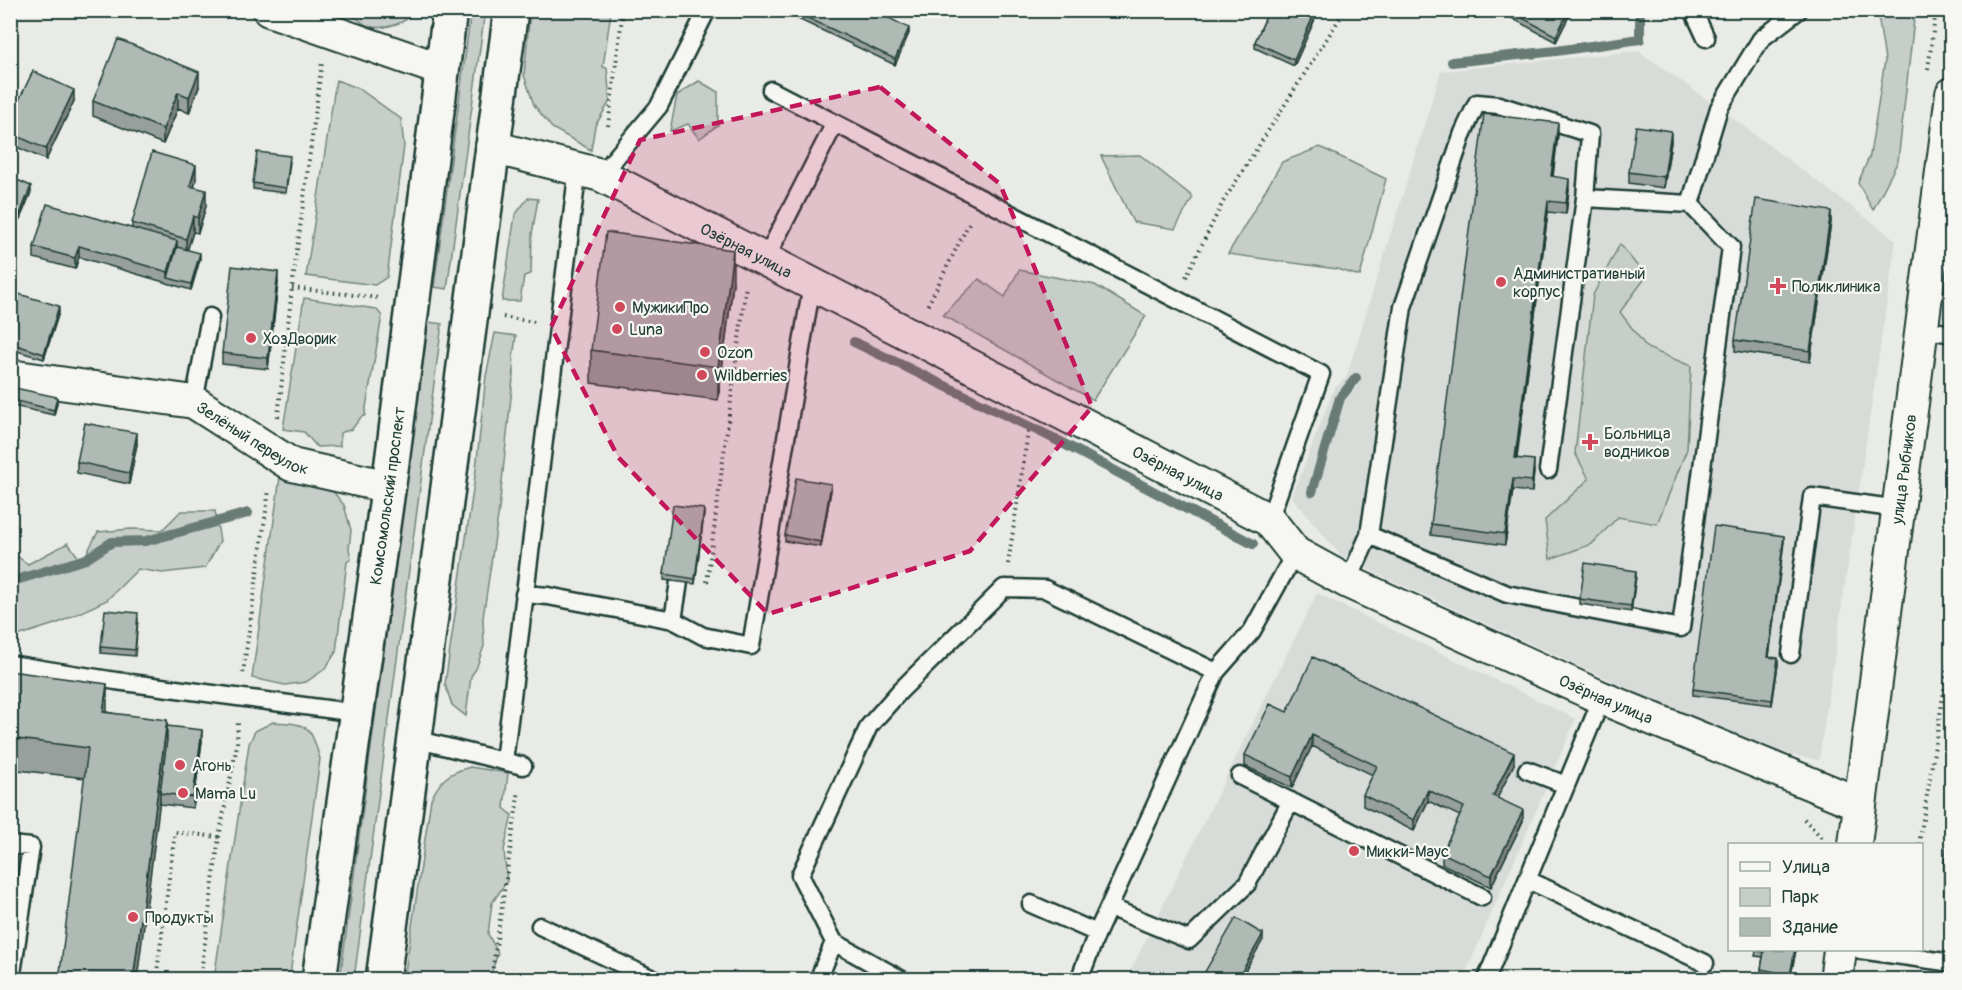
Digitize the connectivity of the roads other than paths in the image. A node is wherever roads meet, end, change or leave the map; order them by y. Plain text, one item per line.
1 (269, 10) edge
2 (450, 10) edge
3 (511, 10) edge
4 (707, 10) edge
5 (1693, 10) edge
6 (1799, 10) edge
7 (1706, 38) dead end
8 (442, 70) junction
9 (771, 90) dead end
10 (1952, 94) edge
11 (835, 123) junction
12 (492, 147) junction
13 (590, 172) junction
14 (1585, 198) junction
15 (1690, 204) junction
16 (756, 270) junction
17 (812, 284) junction
18 (210, 317) dead end
19 (1937, 332) edge
20 (10, 376) edge
21 (194, 402) junction
22 (1548, 470) dead end
23 (389, 487) junction
24 (1899, 509) junction
25 (1269, 520) junction
26 (1369, 534) junction
27 (1294, 553) junction
28 (1348, 582) junction
29 (678, 590) road end
30 (524, 594) junction
31 (673, 620) junction
32 (1791, 654) dead end
33 (10, 664) edge
34 (1216, 672) junction
35 (1602, 698) junction
36 (357, 712) junction
37 (415, 739) junction
38 (504, 761) junction
39 (523, 766) dead end
40 (1527, 770) dead end
41 (1240, 776) dead end
42 (1566, 785) junction
43 (1291, 801) junction
44 (1860, 804) junction
45 (1855, 843) edge
46 (10, 845) edge
47 (1528, 880) junction
48 (1482, 897) dead end
49 (1031, 904) dead end
50 (1109, 907) junction
51 (540, 926) dead end
52 (1097, 933) junction
53 (834, 942) junction
54 (1840, 951) edge
55 (1867, 951) edge
56 (1706, 963) dead end
57 (1952, 963) edge
58 (11, 980) edge
59 (319, 980) edge
60 (383, 980) edge
61 (655, 980) edge
62 (818, 980) edge
63 (902, 980) edge
64 (1078, 980) edge
65 (1486, 980) edge
66 (1836, 980) edge

1 - 8 street
2 - 8 main road, Комсомольский проспект
3 - 12 main road
4 - 13 lane
5 - 7 lane
6 - 15 lane
8 - 23 main road, Комсомольский проспект
9 - 11 lane
10 - 19 street, улица Рыбников
11 - 16 lane
11 - 25 lane
12 - 13 street, Озёрная улица
12 - 37 main road
13 - 16 street, Озёрная улица
13 - 30 lane
14 - 15 lane
14 - 22 lane
14 - 26 lane
15 - 26 lane
16 - 17 street, Озёрная улица
17 - 25 street, Озёрная улица
17 - 31 lane
18 - 21 lane
19 - 24 street, улица Рыбников
20 - 21 street, Зелёный переулок
21 - 23 street, Зелёный переулок
23 - 36 main road, Комсомольский проспект
24 - 32 lane
24 - 44 street, улица Рыбников
25 - 27 street, Озёрная улица
26 - 28 lane
27 - 28 street, Озёрная улица
27 - 34 lane
28 - 35 street, Озёрная улица
29 - 31 lane
30 - 31 lane
30 - 38 lane
33 - 36 lane
34 - 50 lane
34 - 53 lane
35 - 42 lane
35 - 44 street, Озёрная улица
36 - 59 main road, Комсомольский проспект
37 - 38 lane
37 - 60 main road
38 - 39 lane
40 - 42 lane
41 - 43 lane
42 - 47 lane
43 - 48 lane
43 - 50 lane
44 - 45 street, улица Рыбников
46 - 58 lane
47 - 56 lane
47 - 65 lane
49 - 52 lane
50 - 52 lane
51 - 61 lane
52 - 64 lane
53 - 62 lane
53 - 63 lane
54 - 66 street
55 - 57 lane

